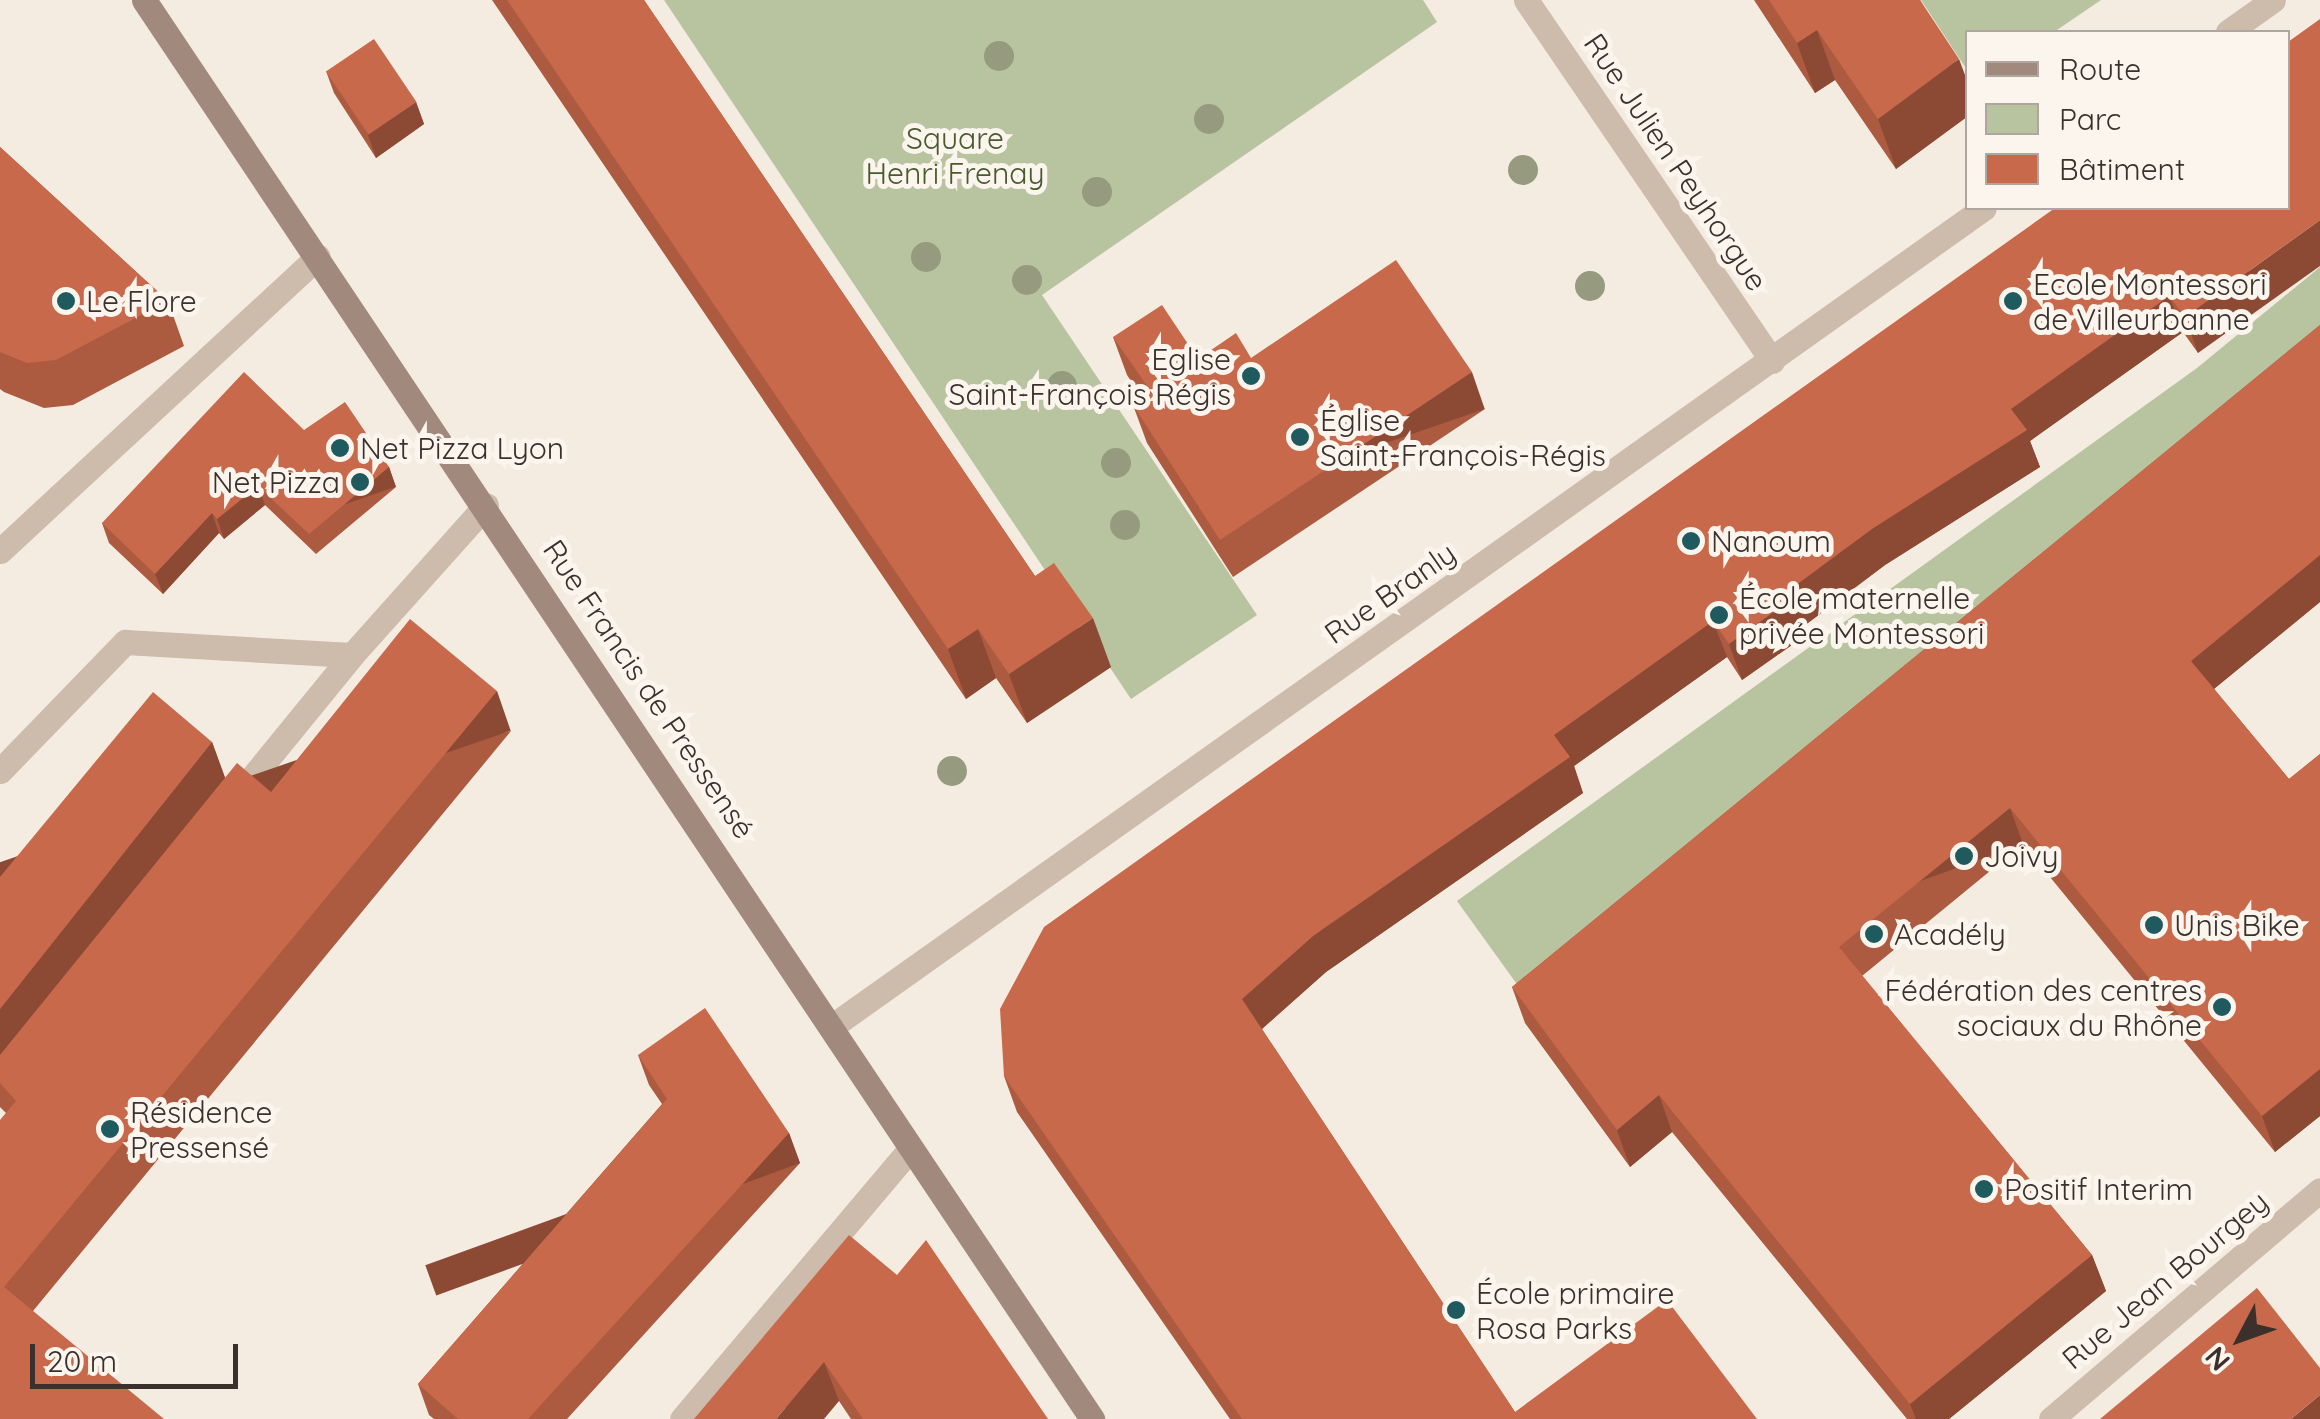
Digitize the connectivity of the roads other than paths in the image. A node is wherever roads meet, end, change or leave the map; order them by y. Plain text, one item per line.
1 (144, 0) edge
2 (1526, 0) edge
3 (2273, 0) edge
4 (2231, 30) edge
5 (1981, 210) edge
6 (318, 257) junction
7 (1772, 361) junction
8 (486, 505) junction
9 (0, 551) edge
10 (352, 655) junction
11 (0, 771) edge
12 (214, 825) edge
13 (831, 1027) junction
14 (909, 1150) junction
15 (2320, 1190) edge
16 (682, 1419) edge
17 (1092, 1419) edge
18 (2051, 1419) edge

1 - 6 street, Rue Francis de Pressensé
2 - 7 street, Rue Julien Peyhorgue
3 - 4 street
5 - 7 street, Rue Branly
6 - 8 street, Rue Francis de Pressensé
6 - 9 street
7 - 13 street, Rue Branly
8 - 10 street
8 - 13 street, Rue Francis de Pressensé
10 - 11 street
10 - 12 street
13 - 14 street, Rue Francis de Pressensé
14 - 16 street
14 - 17 street, Rue Francis de Pressensé
15 - 18 street, Rue Jean Bourgey

